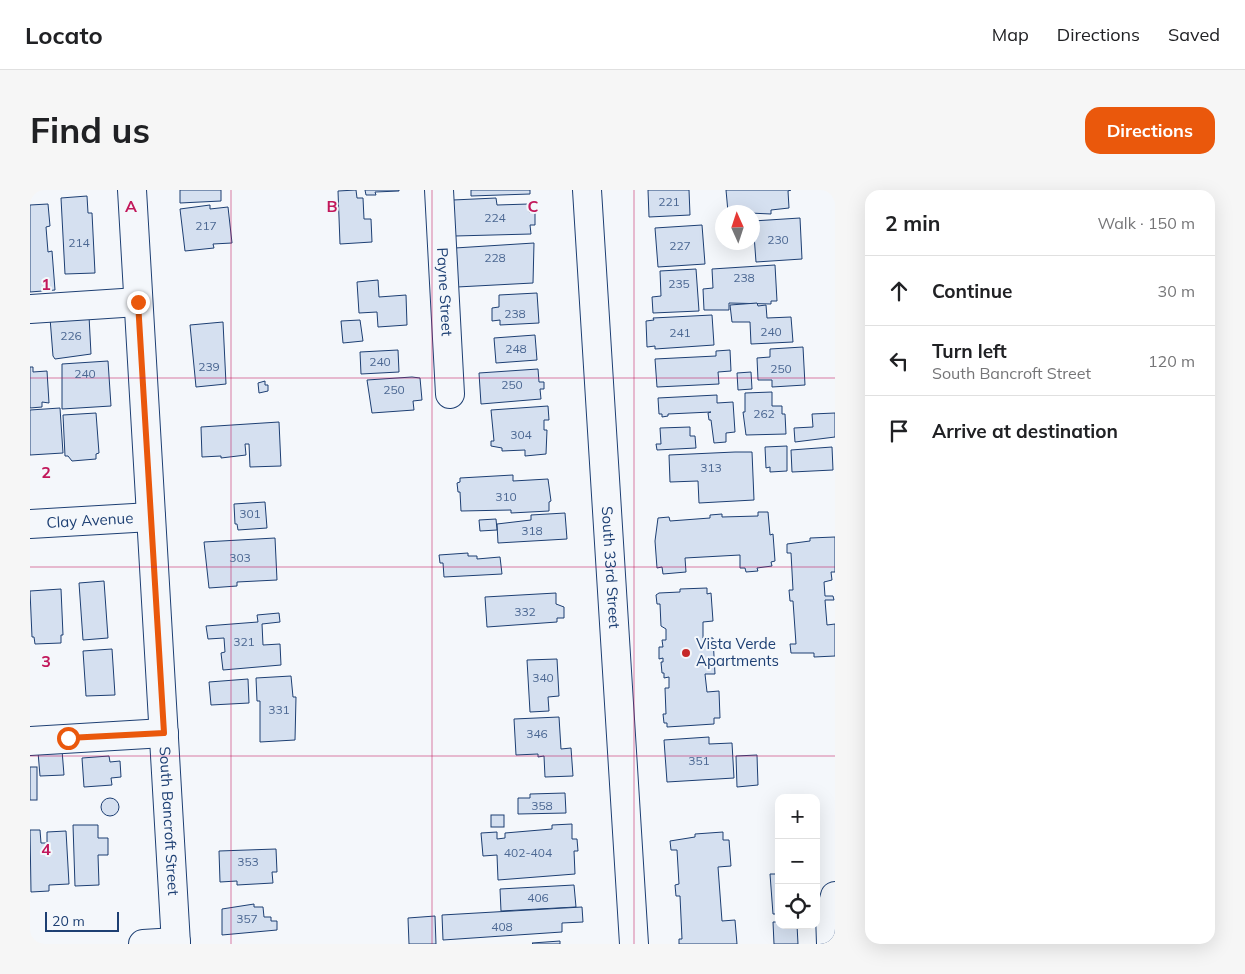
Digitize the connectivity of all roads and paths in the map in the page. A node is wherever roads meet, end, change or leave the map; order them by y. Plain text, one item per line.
1 (132, 190) edge
2 (439, 190) edge
3 (587, 190) edge
4 (138, 302) junction
5 (30, 309) edge
6 (450, 394) dead end
7 (151, 517) junction
8 (30, 524) edge
9 (164, 733) junction
10 (30, 741) edge
11 (835, 896) edge
12 (176, 943) edge
13 (143, 944) edge
14 (634, 944) edge
15 (831, 944) edge

1 - 4 main road, South Bancroft Street
2 - 6 main road, Payne Street
3 - 14 main road, South 33rd Street
4 - 5 main road
4 - 7 main road, South Bancroft Street
7 - 8 main road, Clay Avenue
7 - 9 main road, South Bancroft Street
9 - 10 main road
9 - 12 main road, South Bancroft Street
11 - 15 main road
12 - 13 main road

